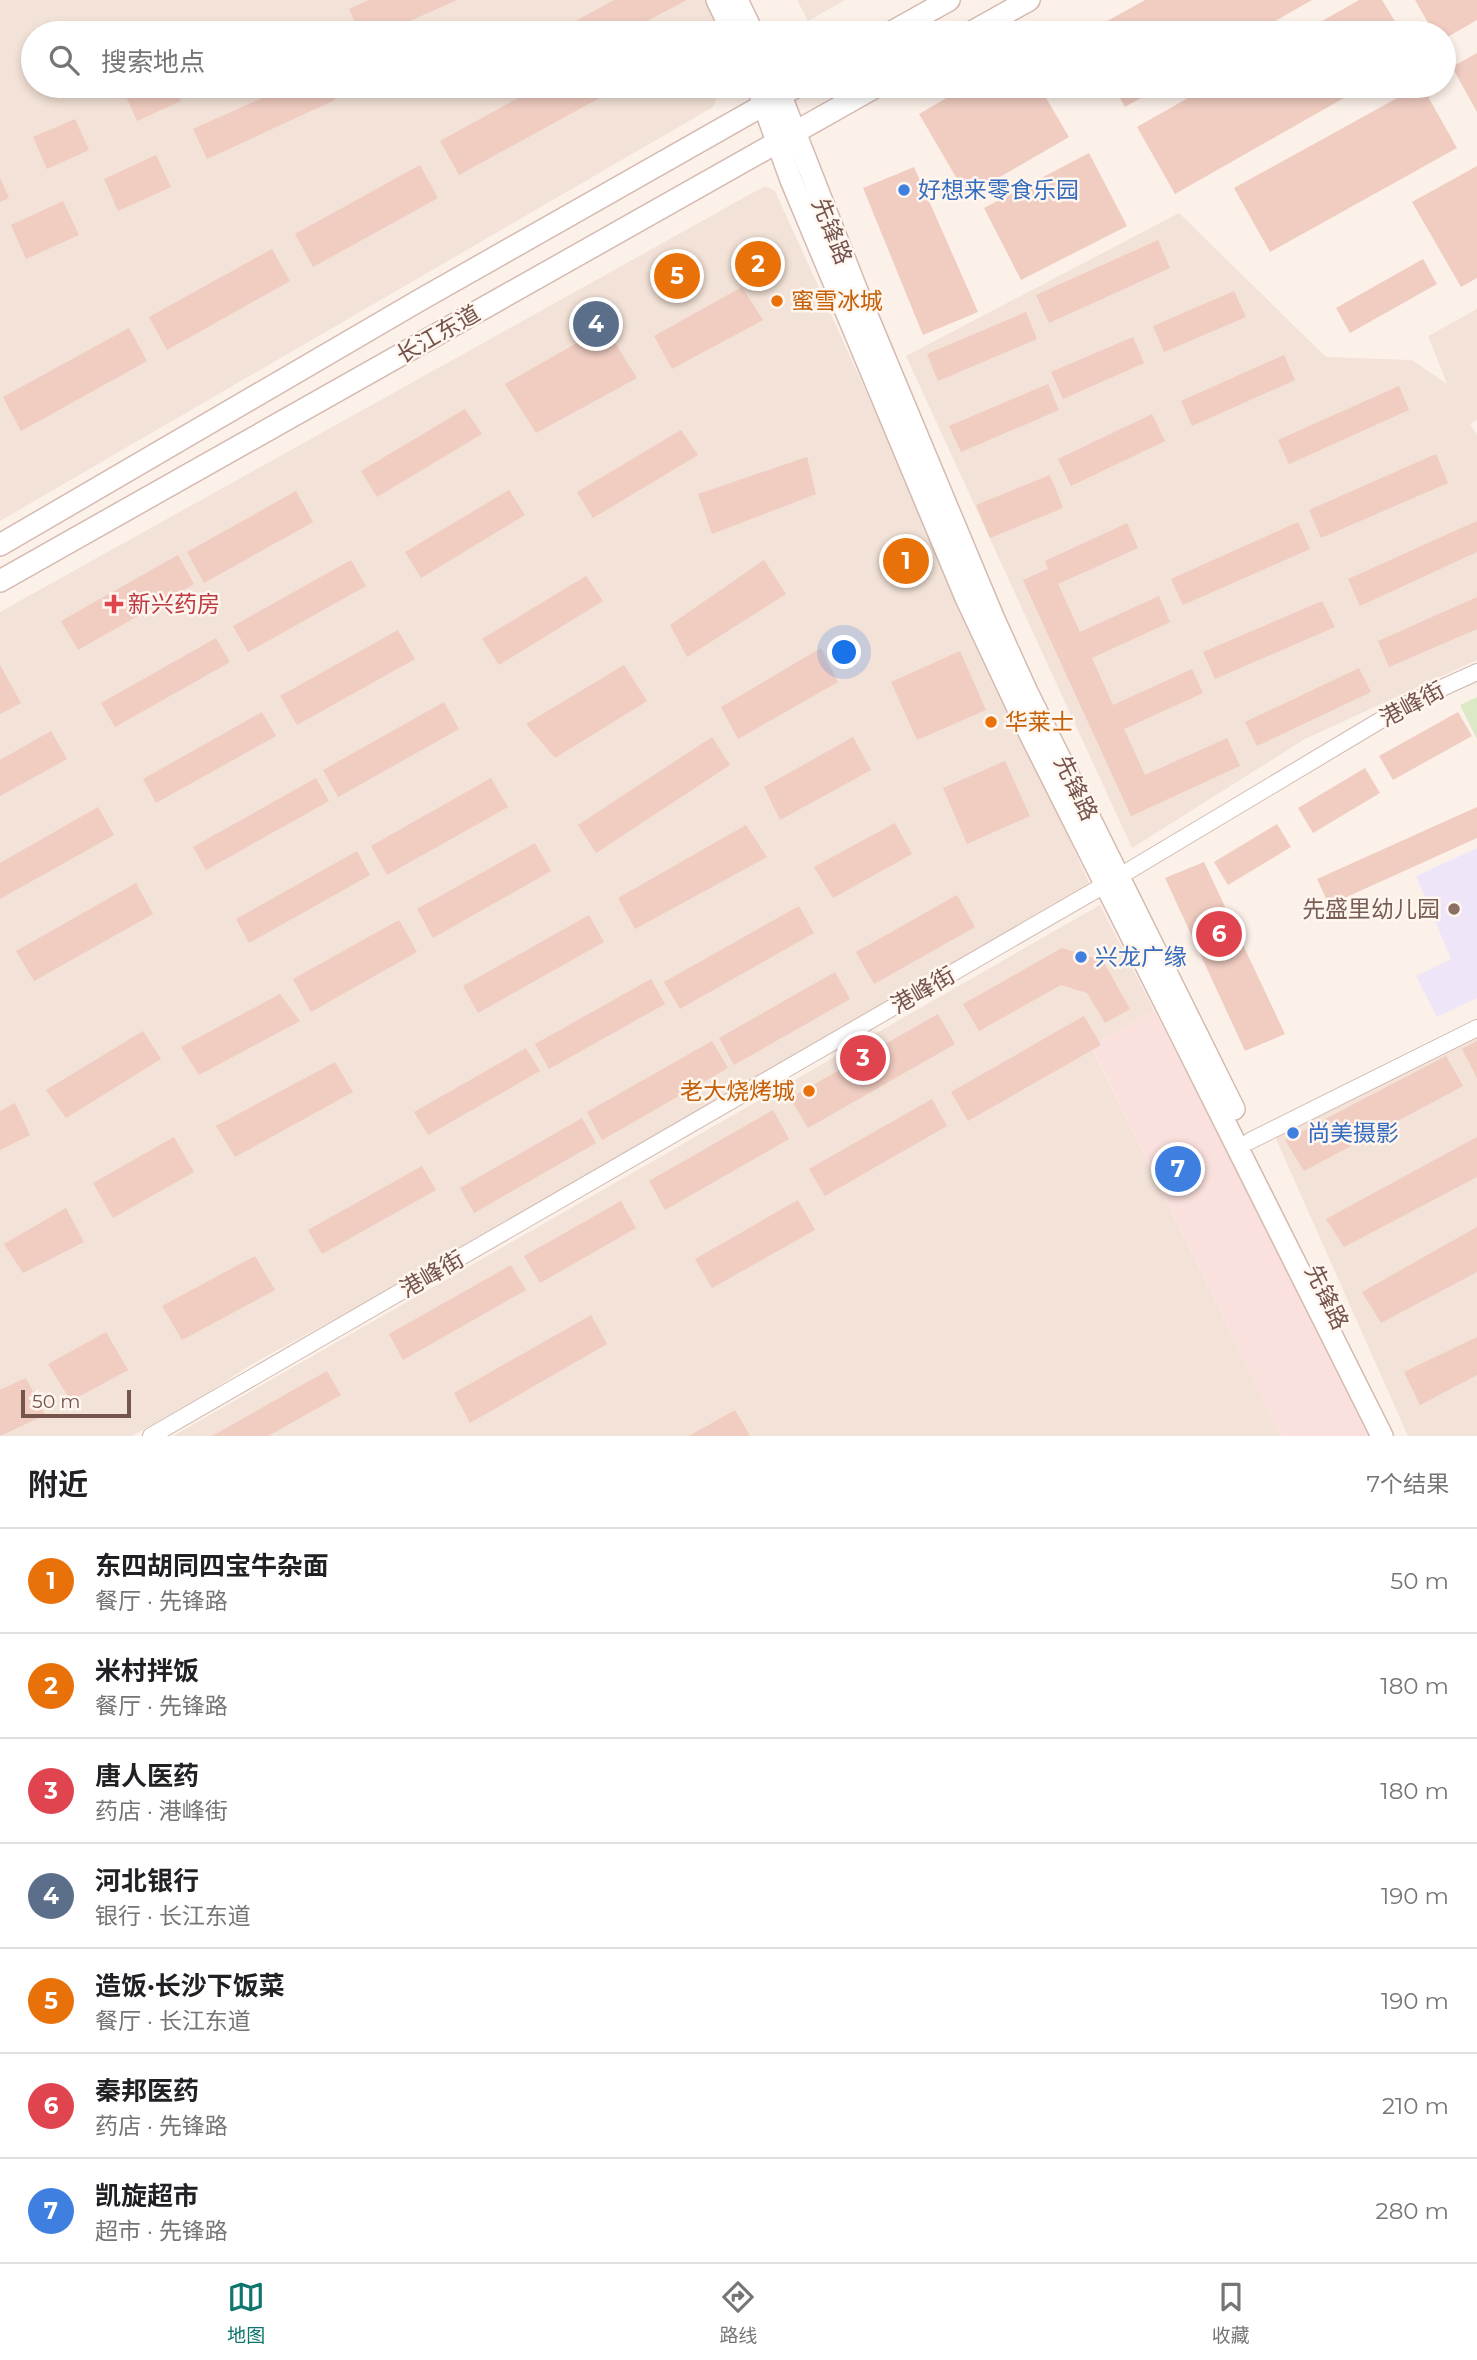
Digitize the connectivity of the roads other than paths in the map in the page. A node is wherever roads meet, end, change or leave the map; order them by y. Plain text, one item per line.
1 (717, 0) edge
2 (737, 0) edge
3 (949, 0) edge
4 (1029, 0) edge
5 (727, 21) edge
6 (747, 21) edge
7 (911, 21) edge
8 (991, 21) edge
9 (763, 98) edge
10 (777, 98) edge
11 (855, 98) edge
12 (787, 136) junction
13 (0, 545) edge
14 (0, 582) edge
15 (1477, 672) edge
16 (1112, 880) junction
17 (1477, 1028) edge
18 (1250, 1140) junction
19 (151, 1436) edge
20 (1382, 1436) edge
21 (1395, 1436) edge

1 - 5 street
2 - 6 street
3 - 7 street
4 - 8 street
9 - 13 street, 长江东道
10 - 12 street, 先锋路
11 - 12 street, 长江东道
12 - 14 street, 长江东道
12 - 16 street, 先锋路
15 - 16 street, 港峰街
16 - 18 street, 先锋路
16 - 19 street, 港峰街
16 - 20 street
17 - 18 street
18 - 21 street, 先锋路

